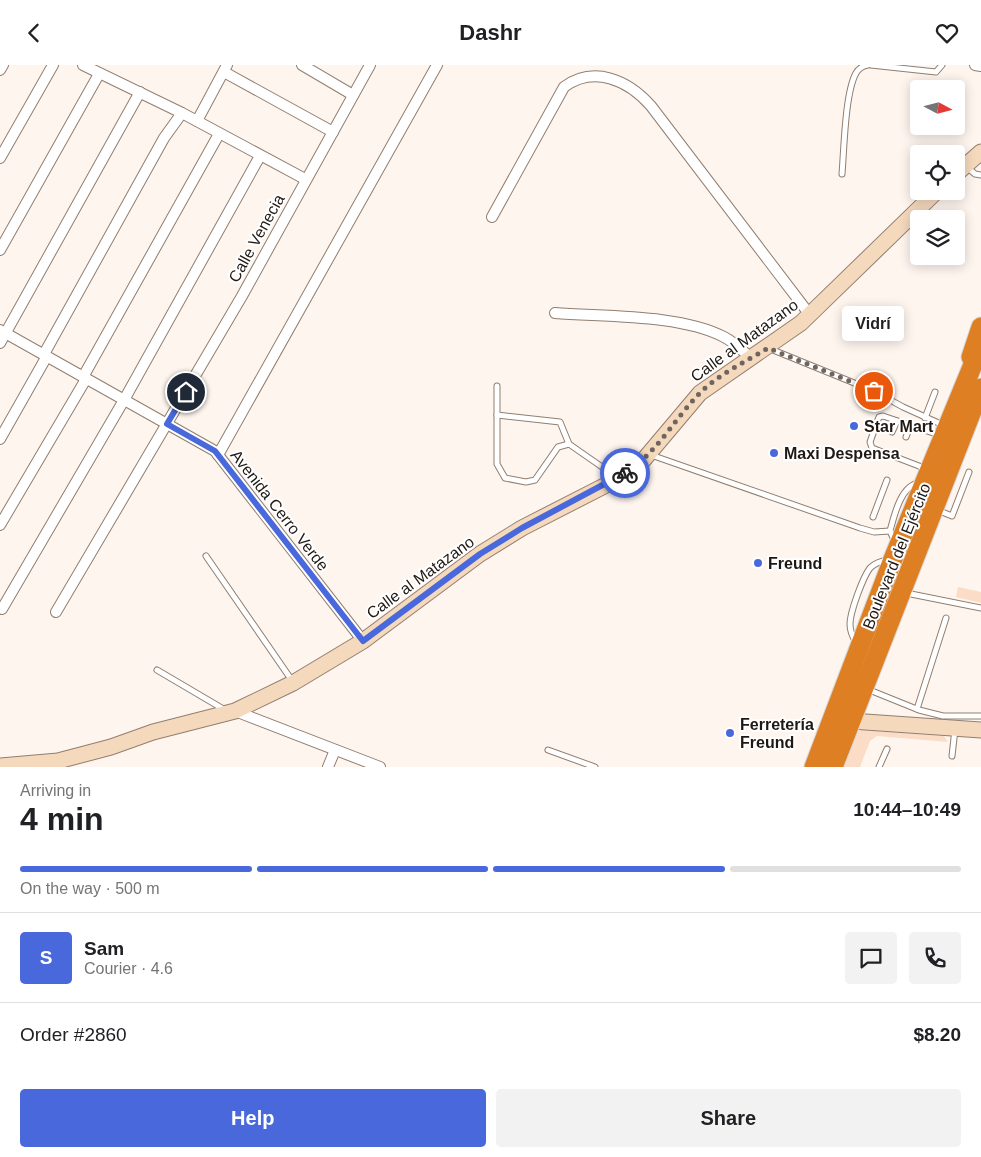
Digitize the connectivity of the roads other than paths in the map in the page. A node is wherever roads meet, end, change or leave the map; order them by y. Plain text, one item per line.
1 (3, 65) edge
2 (53, 65) edge
3 (83, 65) edge
4 (302, 65) edge
5 (370, 65) edge
6 (437, 65) edge
7 (869, 65) edge
8 (942, 65) edge
9 (975, 65) edge
10 (981, 66) edge
11 (225, 68) edge
12 (0, 70) edge
13 (99, 74) junction
14 (140, 92) junction
15 (353, 95) junction
16 (182, 113) junction
17 (197, 121) junction
18 (333, 132) junction
19 (219, 134) junction
20 (981, 152) edge
21 (260, 156) junction
22 (0, 158) edge
23 (965, 166) edge
24 (965, 171) edge
25 (842, 174) dead end
26 (981, 175) edge
27 (305, 179) junction
28 (928, 200) edge
29 (492, 217) dead end
30 (0, 250) edge
31 (555, 313) dead end
32 (810, 315) junction
33 (981, 327) edge
34 (3, 331) edge
35 (0, 343) edge
36 (981, 345) edge
37 (768, 348) junction
38 (46, 355) junction
39 (751, 358) junction
40 (85, 378) junction
41 (497, 386) dead end
42 (981, 388) edge
43 (935, 392) dead end
44 (960, 397) junction
45 (124, 399) junction
46 (497, 415) junction
47 (925, 418) junction
48 (897, 421) junction
49 (167, 424) junction
50 (910, 426) junction
51 (948, 428) junction
52 (892, 432) dead end
53 (906, 437) dead end
54 (0, 439) edge
55 (569, 444) junction
56 (648, 454) junction
57 (218, 455) junction
58 (969, 472) dead end
59 (617, 478) junction
60 (887, 480) dead end
61 (926, 480) junction
62 (934, 509) junction
63 (873, 517) dead end
64 (0, 525) edge
65 (894, 545) junction
66 (206, 556) dead end
67 (912, 569) junction
68 (883, 584) junction
69 (902, 592) junction
70 (981, 608) edge
71 (2, 609) dead end
72 (56, 612) dead end
73 (946, 618) dead end
74 (363, 641) junction
75 (860, 646) junction
76 (158, 670) dead end
77 (293, 683) junction
78 (864, 688) junction
79 (917, 709) junction
80 (232, 712) junction
81 (843, 716) junction
82 (981, 716) edge
83 (955, 729) junction
84 (981, 730) edge
85 (887, 749) dead end
86 (335, 750) junction
87 (548, 750) dead end
88 (952, 756) dead end
89 (0, 766) edge
90 (328, 767) edge
91 (380, 767) edge
92 (595, 767) edge
93 (814, 767) edge
94 (833, 767) edge
95 (879, 767) edge

1 - 12 street
2 - 22 street
3 - 13 street
4 - 15 street
5 - 15 street, Calle Venecia
6 - 57 street
7 - 8 lane
7 - 25 lane
9 - 10 street
11 - 17 street
11 - 18 street
13 - 14 street
13 - 30 street
14 - 16 street
14 - 34 street
15 - 18 street, Calle Venecia
16 - 17 street
16 - 38 street
17 - 19 street
18 - 27 street, Calle Venecia
19 - 21 street
19 - 40 street
20 - 23 street
21 - 27 street
21 - 45 street
24 - 26 lane
27 - 49 street, Calle Venecia
28 - 32 street, Calle al Matazano
29 - 32 street
31 - 39 street
32 - 37 street, Calle al Matazano
33 - 44 highway
34 - 35 street
34 - 38 street, Avenida Cerro Verde
36 - 44 highway, Boulevard del Ejército
37 - 39 street, Calle al Matazano
37 - 47 lane
38 - 40 street, Avenida Cerro Verde
38 - 54 street
39 - 56 street, Calle al Matazano
40 - 45 street, Avenida Cerro Verde
40 - 64 street
41 - 46 lane
42 - 62 highway, Boulevard del Ejército
43 - 47 lane
44 - 51 highway, Boulevard del Ejército
45 - 49 street, Avenida Cerro Verde
45 - 71 street
46 - 55 lane
46 - 55 lane
47 - 51 lane
48 - 50 lane
48 - 52 lane
48 - 61 lane
49 - 57 street, Avenida Cerro Verde
49 - 72 street, Calle Venecia
50 - 51 lane
50 - 53 lane
51 - 61 highway, Boulevard del Ejército
55 - 59 lane
56 - 59 street, Calle al Matazano
56 - 65 lane
57 - 74 street, Avenida Cerro Verde
58 - 62 lane
59 - 74 street, Calle al Matazano
60 - 63 lane
61 - 65 highway, Boulevard del Ejército
62 - 67 highway, Boulevard del Ejército
65 - 67 highway
65 - 68 highway, Boulevard del Ejército
65 - 75 lane
66 - 77 lane
67 - 69 highway, Boulevard del Ejército
68 - 69 highway
68 - 75 highway, Boulevard del Ejército
69 - 70 lane
69 - 78 highway, Boulevard del Ejército
73 - 79 lane
74 - 77 street, Calle al Matazano
75 - 81 highway, Boulevard del Ejército
76 - 80 lane
77 - 80 street, Calle al Matazano
78 - 79 lane
78 - 81 highway, Boulevard del Ejército
79 - 82 lane
80 - 86 street
80 - 89 street, Calle al Matazano
81 - 83 street
81 - 93 highway, Boulevard del Ejército
81 - 94 highway, Boulevard del Ejército
83 - 84 street
83 - 88 lane
85 - 95 lane
86 - 90 street
86 - 91 street
87 - 92 lane

